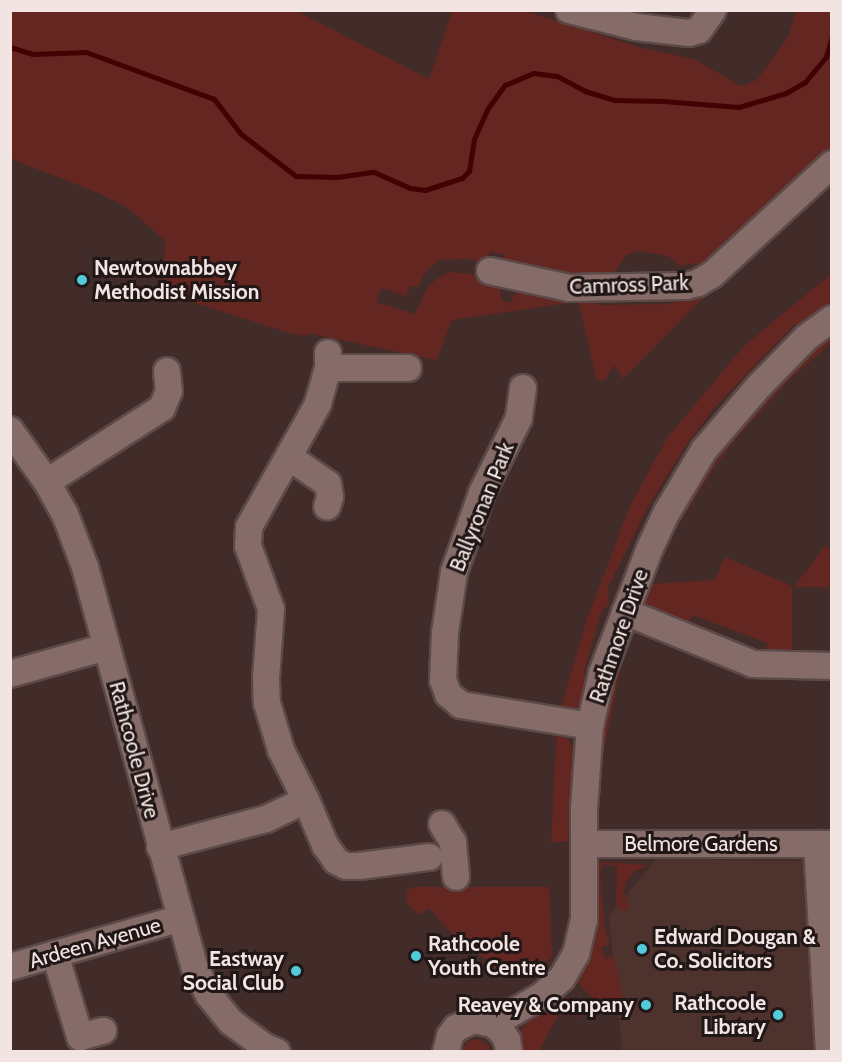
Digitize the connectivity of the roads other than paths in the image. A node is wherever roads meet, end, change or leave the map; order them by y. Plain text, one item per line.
1 (569, 10) edge
2 (713, 10) edge
3 (831, 164) edge
4 (490, 271) dead end
5 (831, 319) edge
6 (408, 368) dead end
7 (167, 371) dead end
8 (523, 388) dead end
9 (10, 430) edge
10 (289, 457) junction
11 (47, 482) junction
12 (327, 507) dead end
13 (625, 612) junction
14 (106, 647) junction
15 (831, 666) edge
16 (10, 674) edge
17 (590, 726) junction
18 (306, 800) junction
19 (442, 824) dead end
20 (584, 844) junction
21 (824, 844) edge
22 (160, 847) junction
23 (429, 857) dead end
24 (456, 877) dead end
25 (179, 919) junction
26 (55, 954) junction
27 (10, 967) edge
28 (828, 988) edge
29 (534, 1002) junction
30 (494, 1024) junction
31 (103, 1031) dead end
32 (440, 1049) edge
33 (509, 1051) edge
34 (277, 1052) edge
35 (829, 1052) edge

1 - 2 street
3 - 4 street, Camross Park
5 - 13 street, Rathmore Drive
6 - 10 street
7 - 11 street
8 - 17 street, Ballyronan Park
9 - 11 street, Rathcoole Drive
10 - 12 street
10 - 18 street
11 - 14 street, Rathcoole Drive
13 - 15 street
13 - 17 street, Rathmore Drive
14 - 16 street
14 - 22 street, Rathcoole Drive
17 - 20 street, Rathmore Drive
18 - 22 street
18 - 23 street
19 - 24 street
20 - 21 street, Belmore Gardens
20 - 29 street, Rathmore Drive
21 - 28 street
22 - 25 street, Rathcoole Drive
25 - 26 street, Ardeen Avenue
25 - 34 street, Rathcoole Drive
26 - 27 street, Ardeen Avenue
26 - 31 street
28 - 35 street
29 - 30 street, Rathmore Drive
29 - 33 street, Rathmore Drive
30 - 32 street
30 - 33 street

